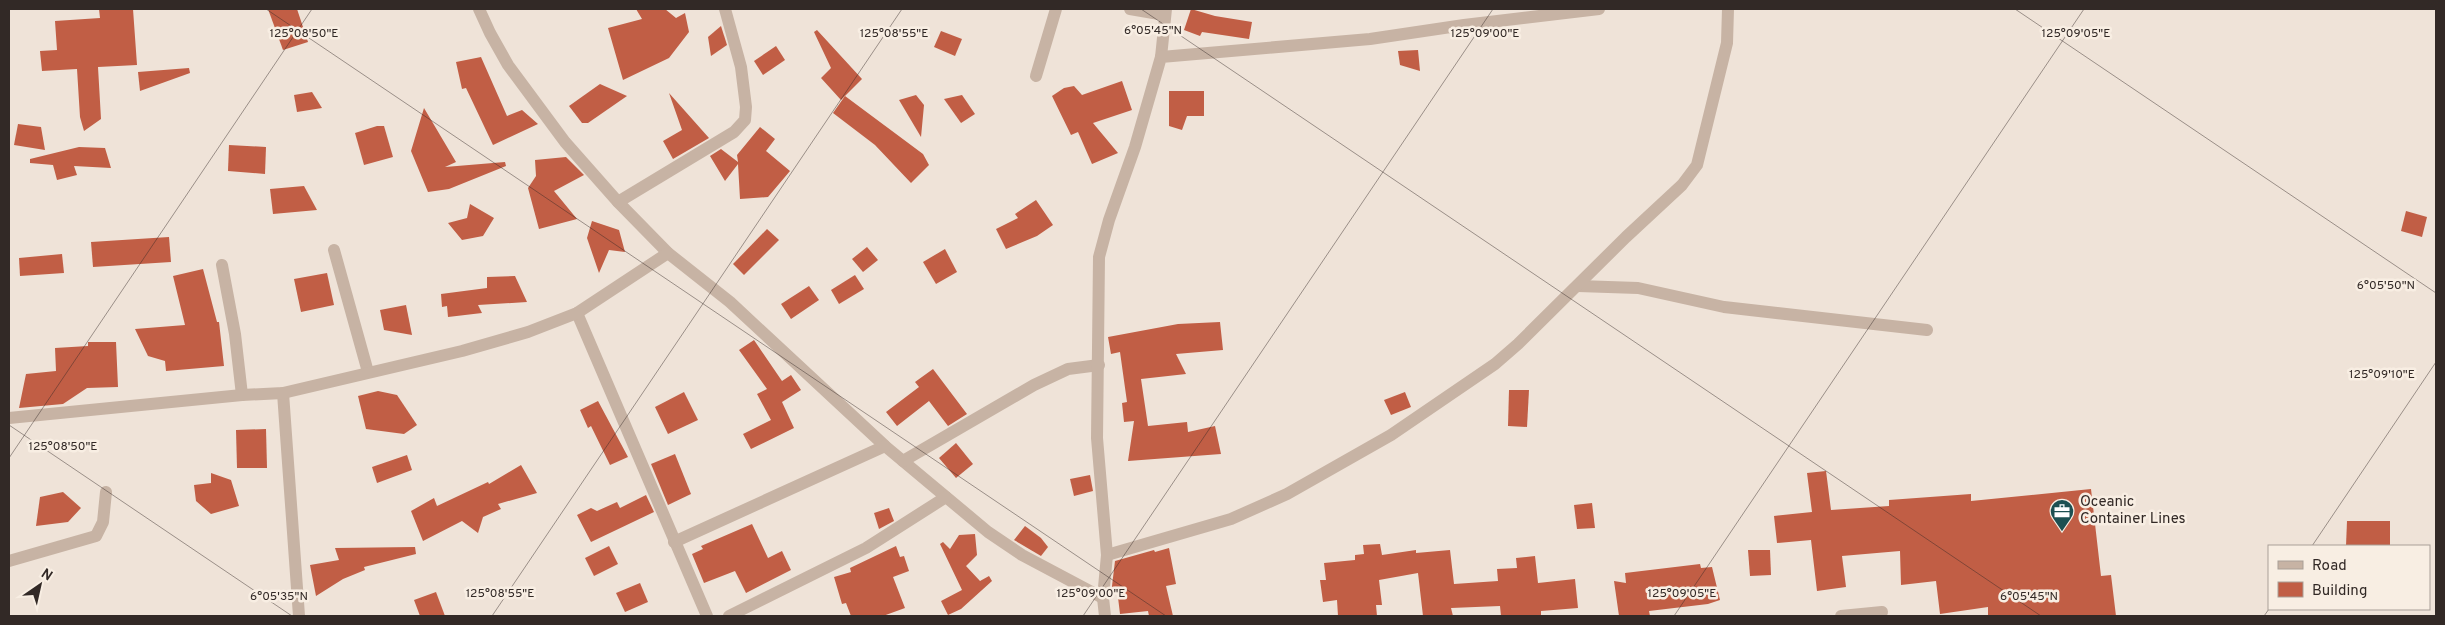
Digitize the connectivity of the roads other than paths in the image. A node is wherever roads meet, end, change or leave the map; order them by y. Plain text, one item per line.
1 (479, 9) edge
2 (725, 9) edge
3 (1056, 9) edge
4 (1130, 9) edge
5 (1594, 9) edge
6 (1599, 9) edge
7 (1728, 9) edge
8 (1166, 12) edge
9 (1161, 57) junction
10 (1036, 76) dead end
11 (618, 202) junction
12 (334, 250) dead end
13 (668, 253) junction
14 (222, 265) dead end
15 (1578, 286) junction
16 (577, 313) junction
17 (1927, 330) dead end
18 (1098, 364) junction
19 (368, 372) junction
20 (283, 393) junction
21 (242, 395) junction
22 (9, 418) edge
23 (885, 446) junction
24 (902, 461) junction
25 (106, 492) dead end
26 (946, 497) junction
27 (674, 542) junction
28 (1107, 555) junction
29 (9, 561) edge
30 (1103, 598) junction
31 (1882, 612) dead end
32 (299, 616) edge
33 (707, 616) edge
34 (729, 616) edge
35 (1105, 616) edge
36 (1841, 616) edge

1 - 11 street
2 - 11 street
3 - 10 street
4 - 8 street
5 - 6 street
5 - 9 street
7 - 15 street
8 - 9 street
9 - 18 street
11 - 13 street
12 - 19 street
13 - 16 street
13 - 23 street
14 - 21 street
15 - 17 street
15 - 28 street
16 - 19 street
16 - 27 street
18 - 24 street
18 - 28 street
19 - 20 street
20 - 21 street
20 - 32 street
21 - 22 street
23 - 24 street
23 - 27 street
24 - 26 street
25 - 29 street
26 - 30 street
26 - 34 street
27 - 33 street
28 - 30 street
30 - 35 street
31 - 36 street

